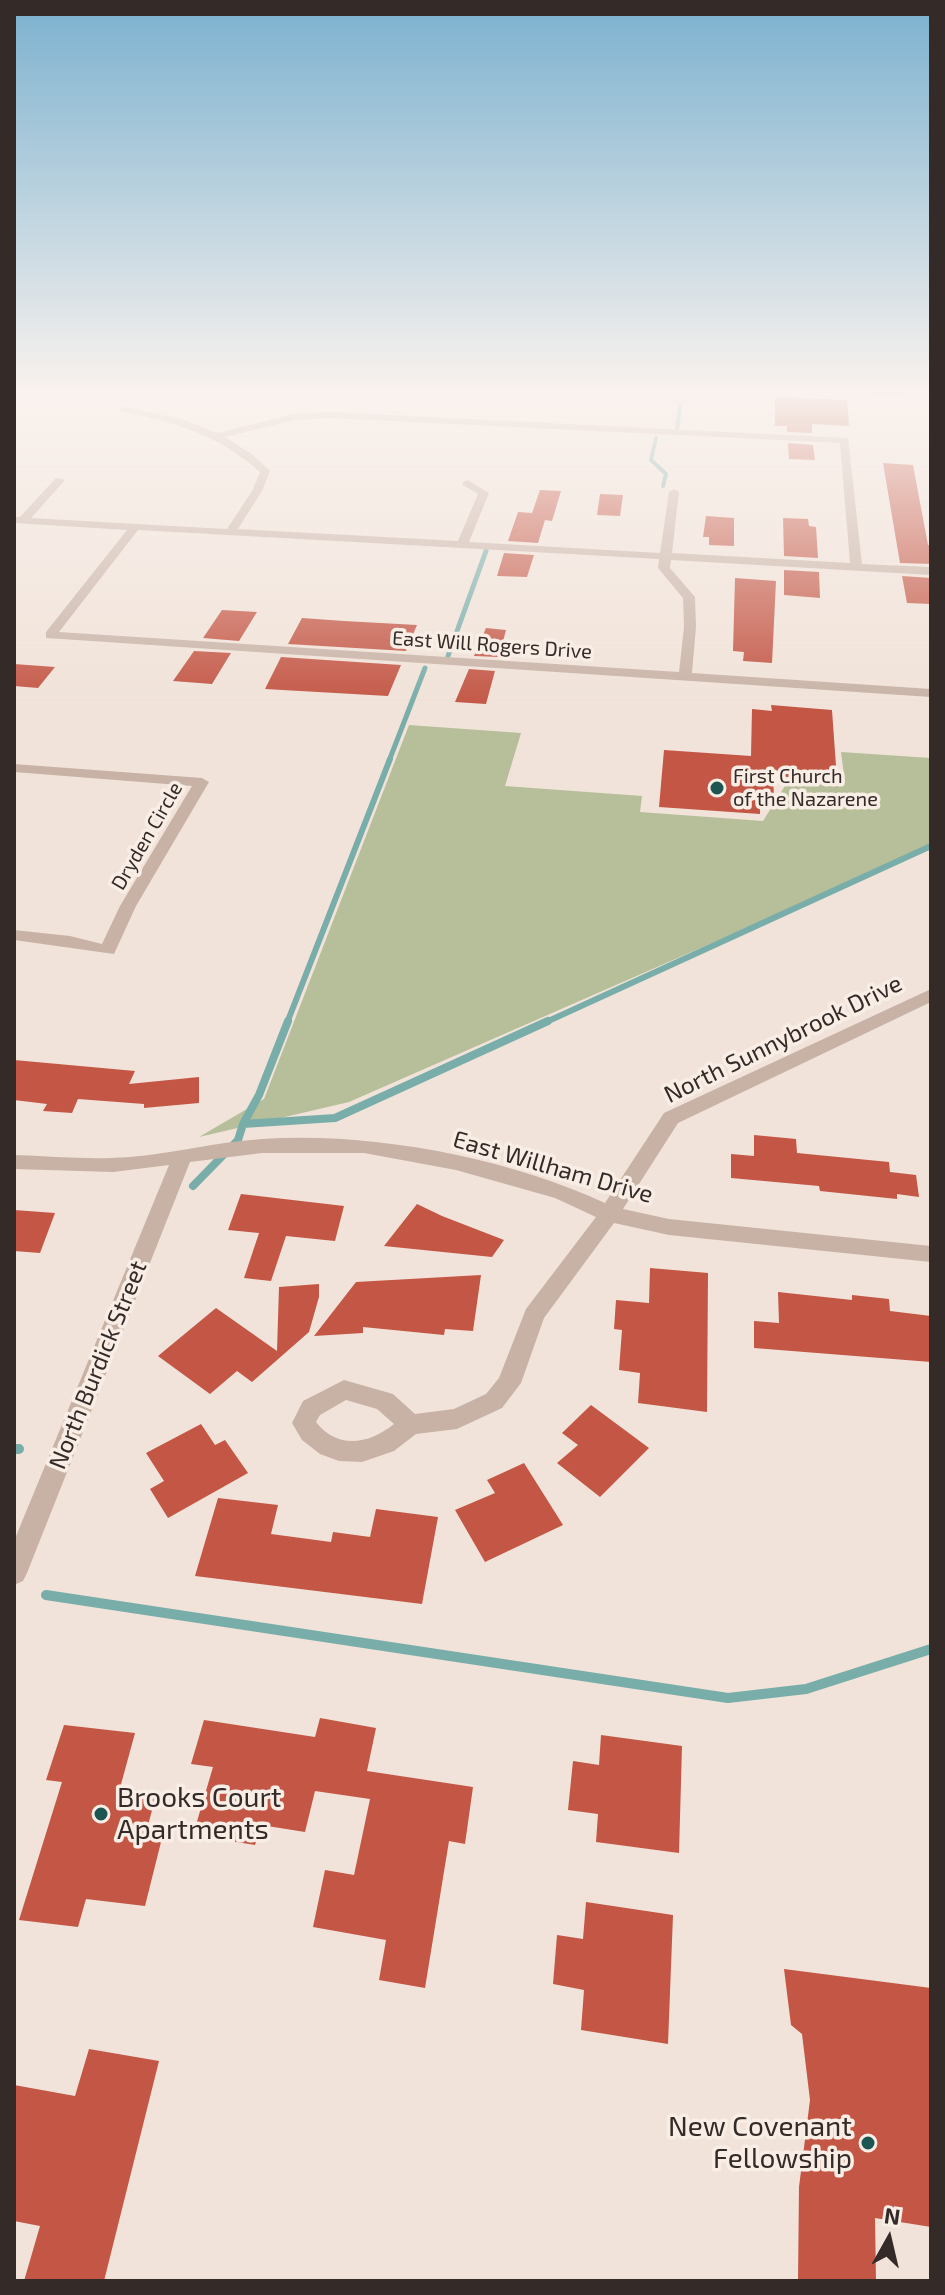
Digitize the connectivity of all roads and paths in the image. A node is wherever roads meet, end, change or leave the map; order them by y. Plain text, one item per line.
1 (44, 495) edge
2 (254, 495) edge
3 (483, 495) edge
4 (674, 495) edge
5 (850, 495) edge
6 (18, 520) edge
7 (136, 526) junction
8 (231, 531) junction
9 (463, 543) junction
10 (666, 556) junction
11 (856, 567) junction
12 (931, 571) edge
13 (685, 675) junction
14 (931, 693) edge
15 (14, 768) edge
16 (14, 935) edge
17 (931, 995) edge
18 (182, 1157) junction
19 (14, 1162) edge
20 (609, 1214) junction
21 (931, 1254) edge
22 (410, 1425) dead end
23 (14, 1573) edge

1 - 6 street
2 - 8 street
3 - 9 street
4 - 10 street
5 - 11 street
6 - 7 street
7 - 8 street
7 - 13 street, East Will Rogers Drive
8 - 9 street
9 - 10 street
10 - 11 street
10 - 13 street
11 - 12 street
13 - 14 street, East Will Rogers Drive
15 - 16 street, Dryden Circle
17 - 20 street, North Sunnybrook Drive
18 - 19 street, East Willham Drive
18 - 20 street, East Willham Drive
18 - 23 street, North Burdick Street
20 - 21 street, East Willham Drive
20 - 22 street, North Sunnybrook Drive

